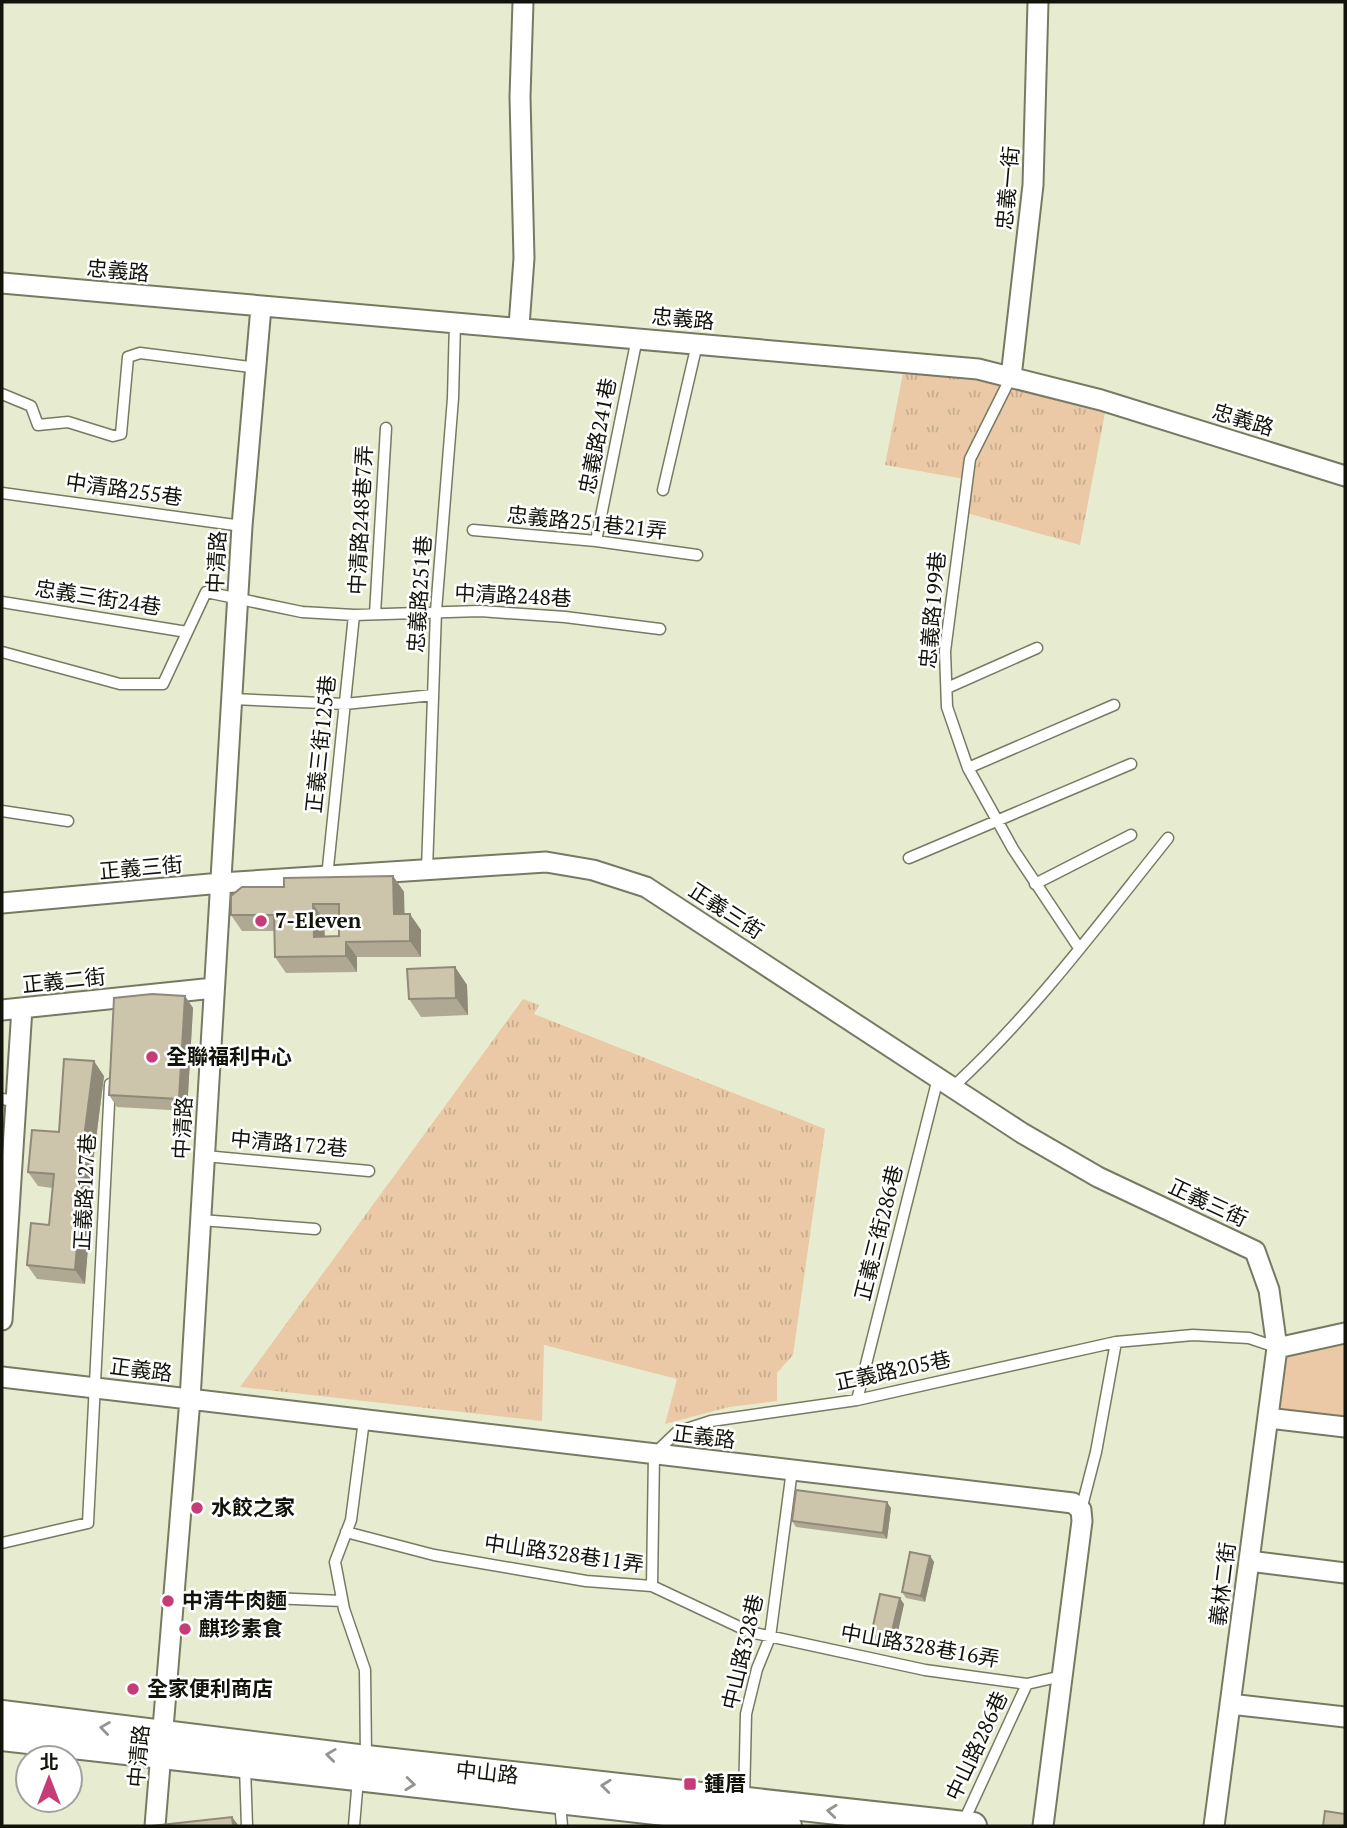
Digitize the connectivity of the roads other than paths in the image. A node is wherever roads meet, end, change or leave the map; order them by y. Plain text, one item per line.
1 (523, 2) edge
2 (1038, 2) edge
3 (2, 283) edge
4 (261, 307) junction
5 (455, 321) junction
6 (519, 326) junction
7 (637, 338) junction
8 (697, 344) junction
9 (258, 368) junction
10 (1012, 377) junction
11 (2, 394) edge
12 (386, 428) dead end
13 (1345, 476) edge
14 (663, 490) dead end
15 (2, 493) edge
16 (242, 526) junction
17 (473, 530) dead end
18 (596, 541) junction
19 (697, 555) dead end
20 (237, 600) junction
21 (2, 602) edge
22 (436, 611) junction
23 (375, 614) junction
24 (354, 615) junction
25 (660, 629) dead end
26 (187, 632) junction
27 (1037, 648) dead end
28 (2, 652) edge
29 (947, 688) junction
30 (433, 695) junction
31 (232, 699) junction
32 (345, 704) junction
33 (1114, 705) dead end
34 (1131, 764) dead end
35 (968, 768) junction
36 (2, 811) edge
37 (998, 820) junction
38 (68, 821) dead end
39 (1131, 835) dead end
40 (1168, 838) dead end
41 (909, 858) dead end
42 (427, 870) junction
43 (327, 877) junction
44 (221, 883) junction
45 (1035, 884) junction
46 (2, 903) edge
47 (1079, 948) junction
48 (214, 988) junction
49 (22, 1008) junction
50 (2, 1010) edge
51 (111, 1069) edge
52 (946, 1081) junction
53 (9, 1100) edge
54 (205, 1156) junction
55 (369, 1171) dead end
56 (201, 1220) junction
57 (315, 1229) dead end
58 (2, 1320) edge
59 (1345, 1333) edge
60 (1116, 1342) junction
61 (1277, 1348) junction
62 (2, 1377) edge
63 (94, 1388) junction
64 (190, 1399) junction
65 (857, 1400) junction
66 (1268, 1418) junction
67 (364, 1420) junction
68 (1345, 1427) edge
69 (654, 1454) junction
70 (792, 1470) junction
71 (1082, 1510) junction
72 (346, 1532) junction
73 (2, 1543) edge
74 (1249, 1561) junction
75 (1345, 1573) edge
76 (652, 1586) junction
77 (246, 1597) dead end
78 (342, 1601) junction
79 (770, 1637) junction
80 (1062, 1676) junction
81 (1027, 1684) junction
82 (1230, 1704) junction
83 (2, 1714) edge
84 (1345, 1717) edge
85 (2, 1737) edge
86 (162, 1745) junction
87 (245, 1765) junction
88 (362, 1768) junction
89 (560, 1800) junction
90 (744, 1802) junction
91 (155, 1826) edge
92 (247, 1826) edge
93 (354, 1826) edge
94 (562, 1826) edge
95 (788, 1826) edge
96 (967, 1826) edge
97 (1043, 1826) edge
98 (1214, 1826) edge

1 - 6 street
2 - 10 street, 忠義一街
3 - 4 street, 忠義路
4 - 5 street, 忠義路
4 - 9 street, 中清路
5 - 6 street, 忠義路
5 - 22 lane, 忠義路251巷
6 - 7 street, 忠義路
7 - 8 street, 忠義路
7 - 18 lane, 忠義路241巷
8 - 10 street, 忠義路
8 - 14 lane
9 - 11 lane
9 - 16 street, 中清路
10 - 13 street, 忠義路
10 - 29 lane, 忠義路199巷
12 - 23 lane, 中清路248巷7弄
15 - 16 lane, 中清路255巷
16 - 20 street, 中清路
17 - 18 lane, 忠義路251巷21弄
18 - 19 lane, 忠義路251巷21弄
20 - 24 lane, 中清路248巷
20 - 26 lane, 中清路248巷
20 - 31 street, 中清路
21 - 26 lane, 忠義三街24巷
22 - 23 lane, 中清路248巷
22 - 25 lane, 中清路248巷
22 - 30 lane, 忠義路251巷
23 - 24 lane, 中清路248巷
24 - 32 lane, 正義三街125巷
26 - 28 lane
27 - 29 lane
29 - 35 lane, 忠義路199巷
30 - 32 lane
30 - 42 lane, 忠義路251巷
31 - 32 lane
31 - 44 street, 中清路
32 - 43 lane, 正義三街125巷
33 - 35 lane
34 - 37 lane
35 - 37 lane, 忠義路199巷
36 - 38 lane
37 - 41 lane
37 - 45 lane, 忠義路199巷
39 - 45 lane
40 - 47 lane
42 - 43 street, 正義三街
42 - 52 street, 正義三街
43 - 44 street, 正義三街
44 - 46 street, 正義三街
44 - 48 street, 中清路
45 - 47 lane, 忠義路199巷
47 - 52 lane
48 - 49 street, 正義二街
48 - 54 street, 中清路
49 - 50 street, 正義二街
49 - 53 street
51 - 63 lane, 正義路127巷
52 - 61 street, 正義三街
52 - 65 lane, 正義三街286巷
53 - 58 street
54 - 55 lane, 中清路172巷
54 - 56 street, 中清路
56 - 57 lane
56 - 64 street, 中清路
59 - 61 street
60 - 61 lane, 正義路205巷
60 - 65 lane, 正義路205巷
60 - 71 lane
61 - 66 street, 義林二街
62 - 63 street, 正義路
63 - 64 street, 正義路
63 - 73 lane, 正義路127巷
64 - 67 street, 正義路
64 - 86 street, 中清路
65 - 69 lane, 正義路205巷
66 - 68 street
66 - 74 street, 義林二街
67 - 69 street, 正義路
67 - 72 lane
69 - 70 street, 正義路
69 - 76 lane
70 - 71 street, 正義路
70 - 79 lane, 中山路328巷
71 - 80 street
72 - 76 lane, 中山路328巷11弄
72 - 78 lane
74 - 75 street
74 - 82 street, 義林二街
76 - 79 lane, 中山路328巷11弄
77 - 78 lane
78 - 88 lane
79 - 81 lane, 中山路328巷16弄
79 - 90 lane, 中山路328巷
80 - 81 lane, 中山路328巷16弄
80 - 97 street
81 - 96 lane, 中山路286巷
82 - 84 street
82 - 98 street, 義林二街
86 -> 83 main road, 中山路
85 - 86 main road, 中山路
86 - 87 main road, 中山路
88 -> 86 main road, 中山路
86 - 91 street, 中清路
87 - 88 main road, 中山路
87 - 92 lane
88 -> 89 main road, 中山路
90 -> 88 main road, 中山路
88 - 93 lane
89 - 94 lane
89 - 95 main road, 中山路
96 -> 90 main road, 中山路

